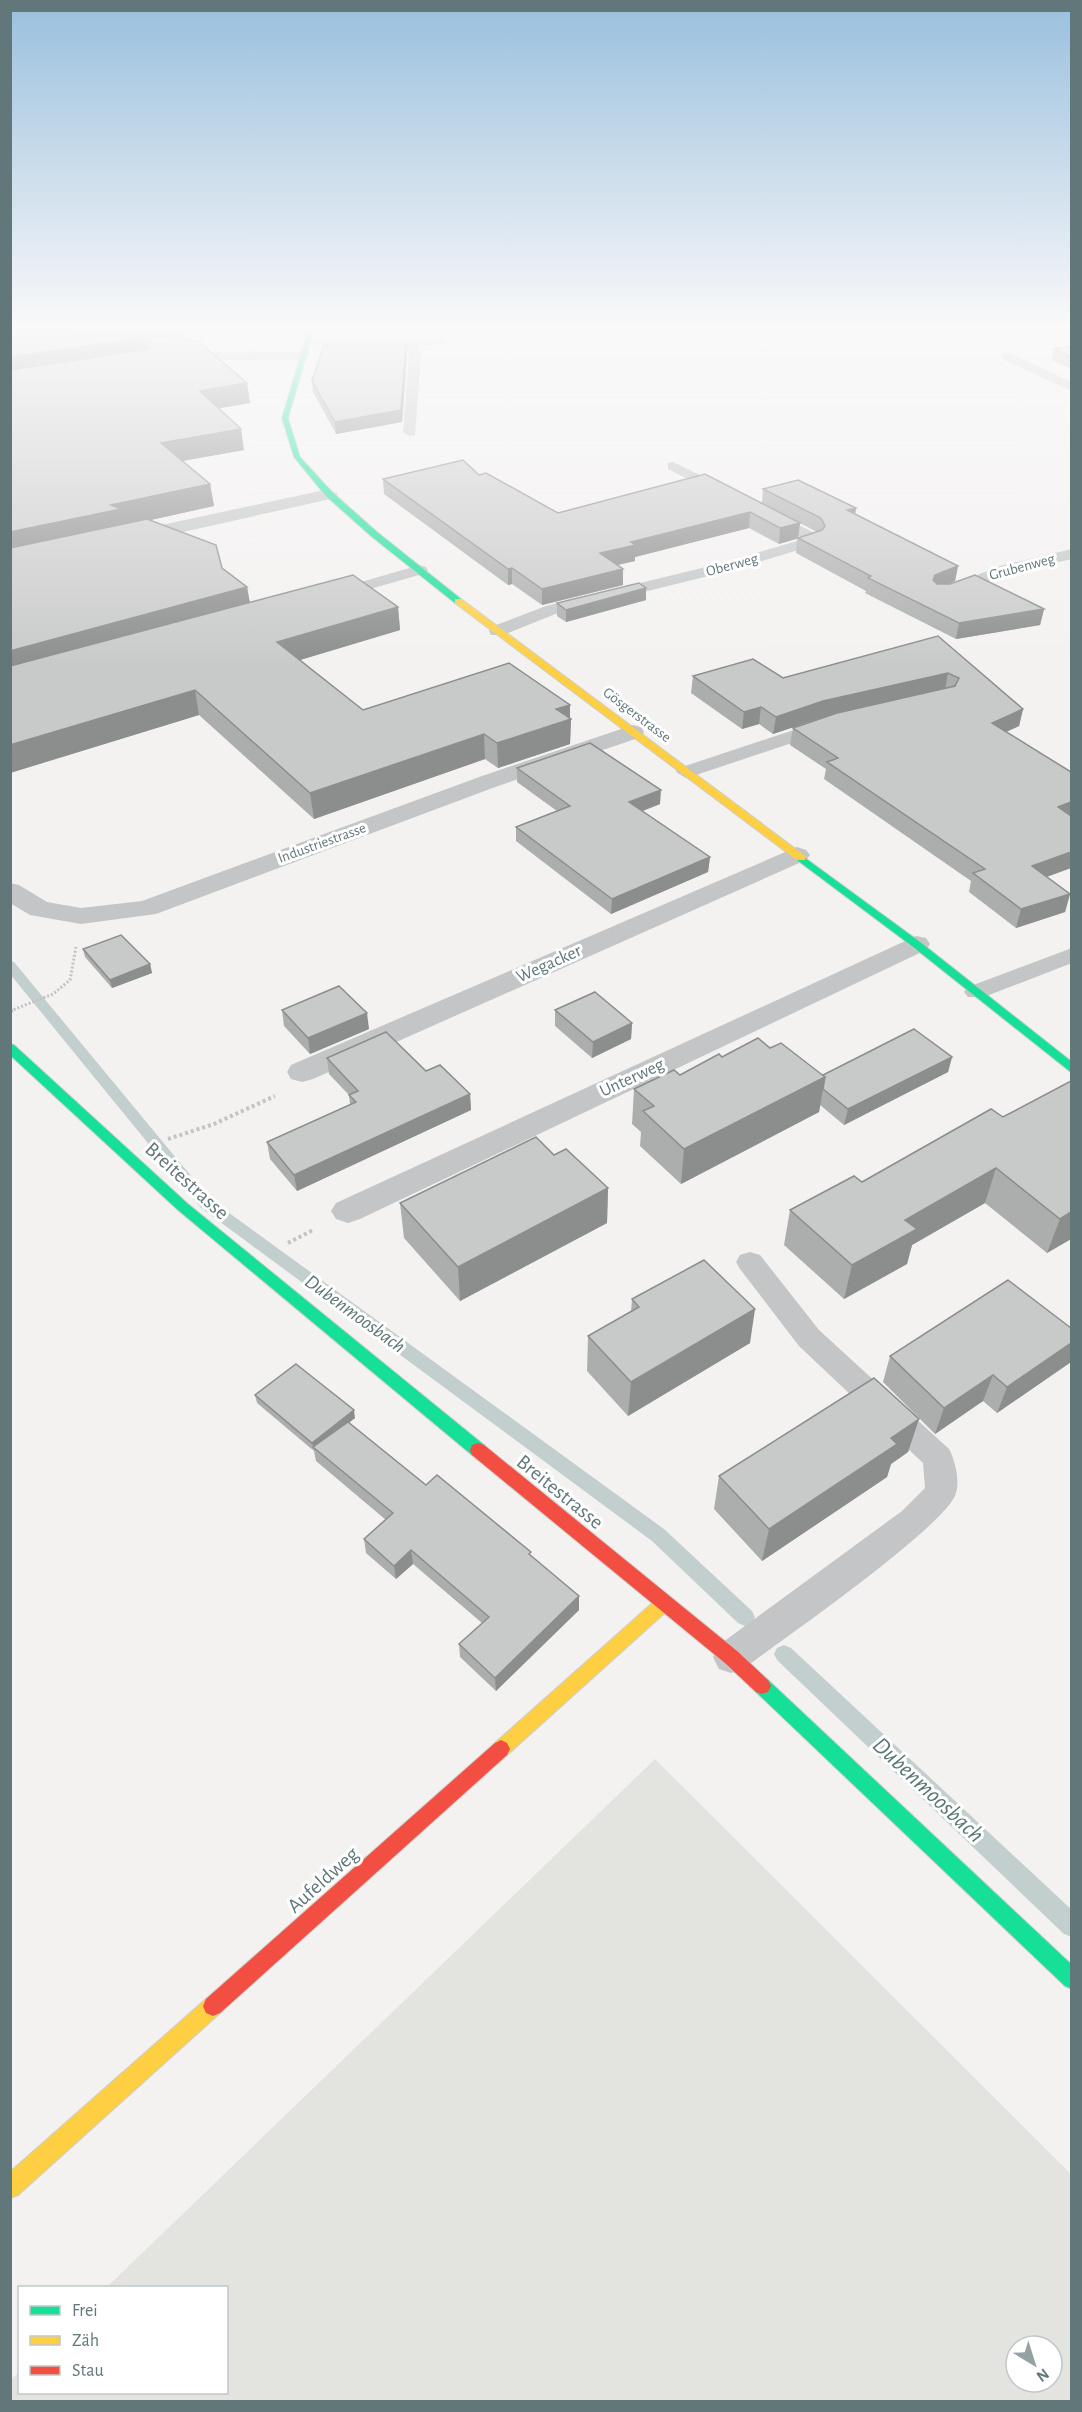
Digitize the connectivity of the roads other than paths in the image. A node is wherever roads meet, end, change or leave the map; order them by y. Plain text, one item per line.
1 (291, 443) edge
2 (673, 466) dead end
3 (329, 494) junction
4 (113, 542) edge
5 (1071, 554) edge
6 (420, 570) junction
7 (940, 595) edge
8 (315, 600) edge
9 (497, 631) junction
10 (840, 722) edge
11 (633, 732) junction
12 (686, 772) junction
13 (797, 855) junction
14 (10, 891) edge
15 (916, 944) junction
16 (1071, 955) edge
17 (976, 992) junction
18 (10, 1048) edge
19 (1071, 1069) edge
20 (302, 1072) road end
21 (348, 1211) dead end
22 (750, 1262) dead end
23 (663, 1604) junction
24 (731, 1658) junction
25 (1071, 1979) edge
26 (10, 2187) edge

1 - 3 main road, Gösgerstrasse
2 - 9 lane, Oberweg
3 - 4 street
3 - 6 main road, Gösgerstrasse
5 - 7 lane, Grubenweg
6 - 8 lane
6 - 9 main road, Gösgerstrasse
9 - 11 main road, Gösgerstrasse
10 - 12 lane
11 - 12 main road, Gösgerstrasse
11 - 14 street, Industriestrasse
12 - 13 main road, Gösgerstrasse
13 - 15 main road, Gösgerstrasse
13 - 20 street, Wegacker
15 - 17 main road, Gösgerstrasse
15 - 21 street, Unterweg
16 - 17 lane
17 - 19 main road, Gösgerstrasse
18 - 23 main road, Breitestrasse
22 - 24 lane
23 - 24 main road, Breitestrasse
23 - 26 main road, Aufeldweg
24 - 25 main road, Breitestrasse

